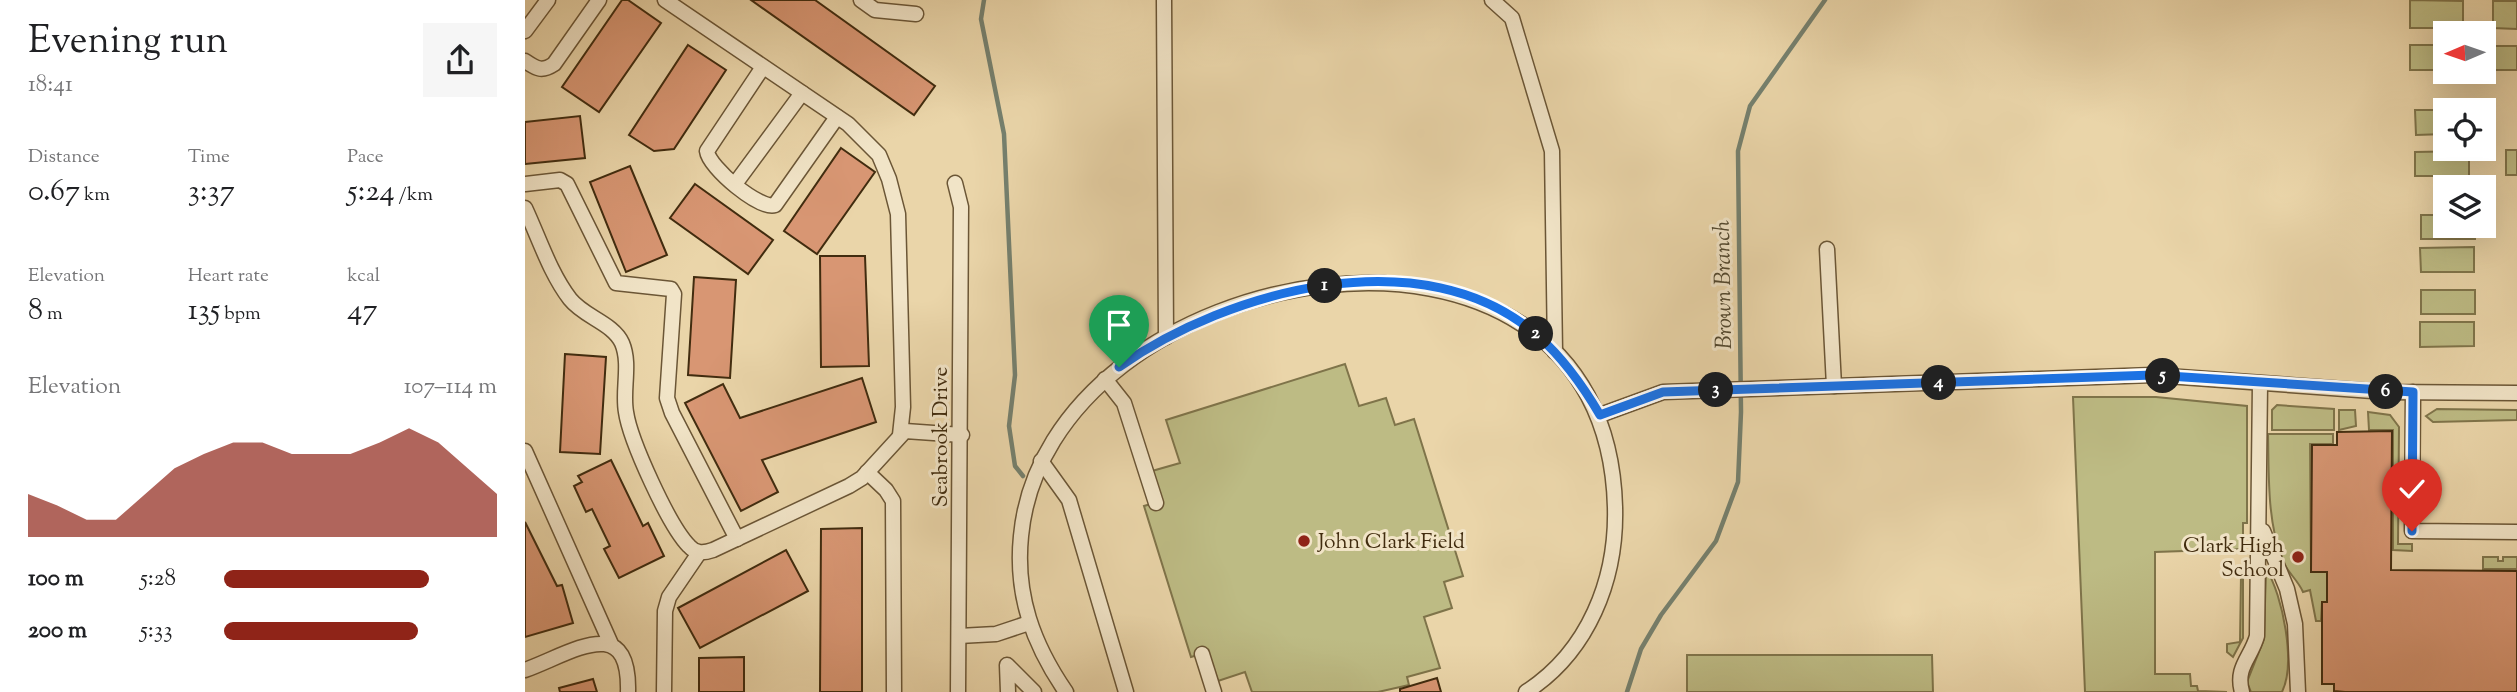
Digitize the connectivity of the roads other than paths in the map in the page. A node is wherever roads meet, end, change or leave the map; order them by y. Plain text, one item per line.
1 (548, 0) edge
2 (599, 0) edge
3 (664, 0) edge
4 (861, 0) edge
5 (1164, 0) edge
6 (1492, 0) edge
7 (916, 14) dead end
8 (525, 31) edge
9 (525, 61) edge
10 (763, 67) junction
11 (802, 93) junction
12 (837, 117) junction
13 (955, 183) dead end
14 (525, 184) edge
15 (735, 184) junction
16 (525, 208) edge
17 (1826, 248) dead end
18 (1166, 337) junction
19 (1555, 352) junction
20 (1105, 379) junction
21 (2260, 384) junction
22 (1834, 386) junction
23 (2413, 392) junction
24 (2517, 393) edge
25 (1600, 415) junction
26 (900, 435) junction
27 (962, 435) junction
28 (525, 451) edge
29 (1041, 461) junction
30 (867, 472) junction
31 (1156, 503) dead end
32 (2259, 519) junction
33 (2517, 532) edge
34 (737, 539) junction
35 (699, 553) junction
36 (1029, 623) junction
37 (959, 636) junction
38 (611, 644) junction
39 (1202, 654) dead end
40 (525, 670) edge
41 (1549, 684) edge
42 (2297, 691) edge
43 (628, 692) edge
44 (664, 692) edge
45 (894, 692) edge
46 (958, 692) edge
47 (1008, 692) edge
48 (1034, 692) edge
49 (1066, 692) edge
50 (1126, 692) edge
51 (1214, 692) edge
52 (1525, 692) edge
53 (2242, 692) edge

1 - 8 street
2 - 9 street
3 - 10 street
4 - 7 street
5 - 18 street
6 - 19 street
10 - 11 street
10 - 15 street
11 - 12 street
11 - 15 street
12 - 15 street
12 - 26 street
13 - 27 street, Seabrook Drive
14 - 34 street
16 - 35 street
17 - 22 street
18 - 19 street
18 - 20 street
19 - 25 street
20 - 29 street
20 - 31 street
21 - 22 street
21 - 23 street
21 - 32 street
22 - 25 street
23 - 24 street
23 - 33 street
25 - 41 street
26 - 27 street
26 - 30 street
27 - 37 street, Seabrook Drive
28 - 38 street
29 - 36 street
29 - 50 street
30 - 34 street
30 - 45 street
32 - 42 street
32 - 53 street
34 - 35 street
35 - 44 street
36 - 37 street
36 - 49 street
37 - 46 street, Seabrook Drive
38 - 40 street
38 - 43 street
39 - 51 street
41 - 52 street
47 - 48 street

